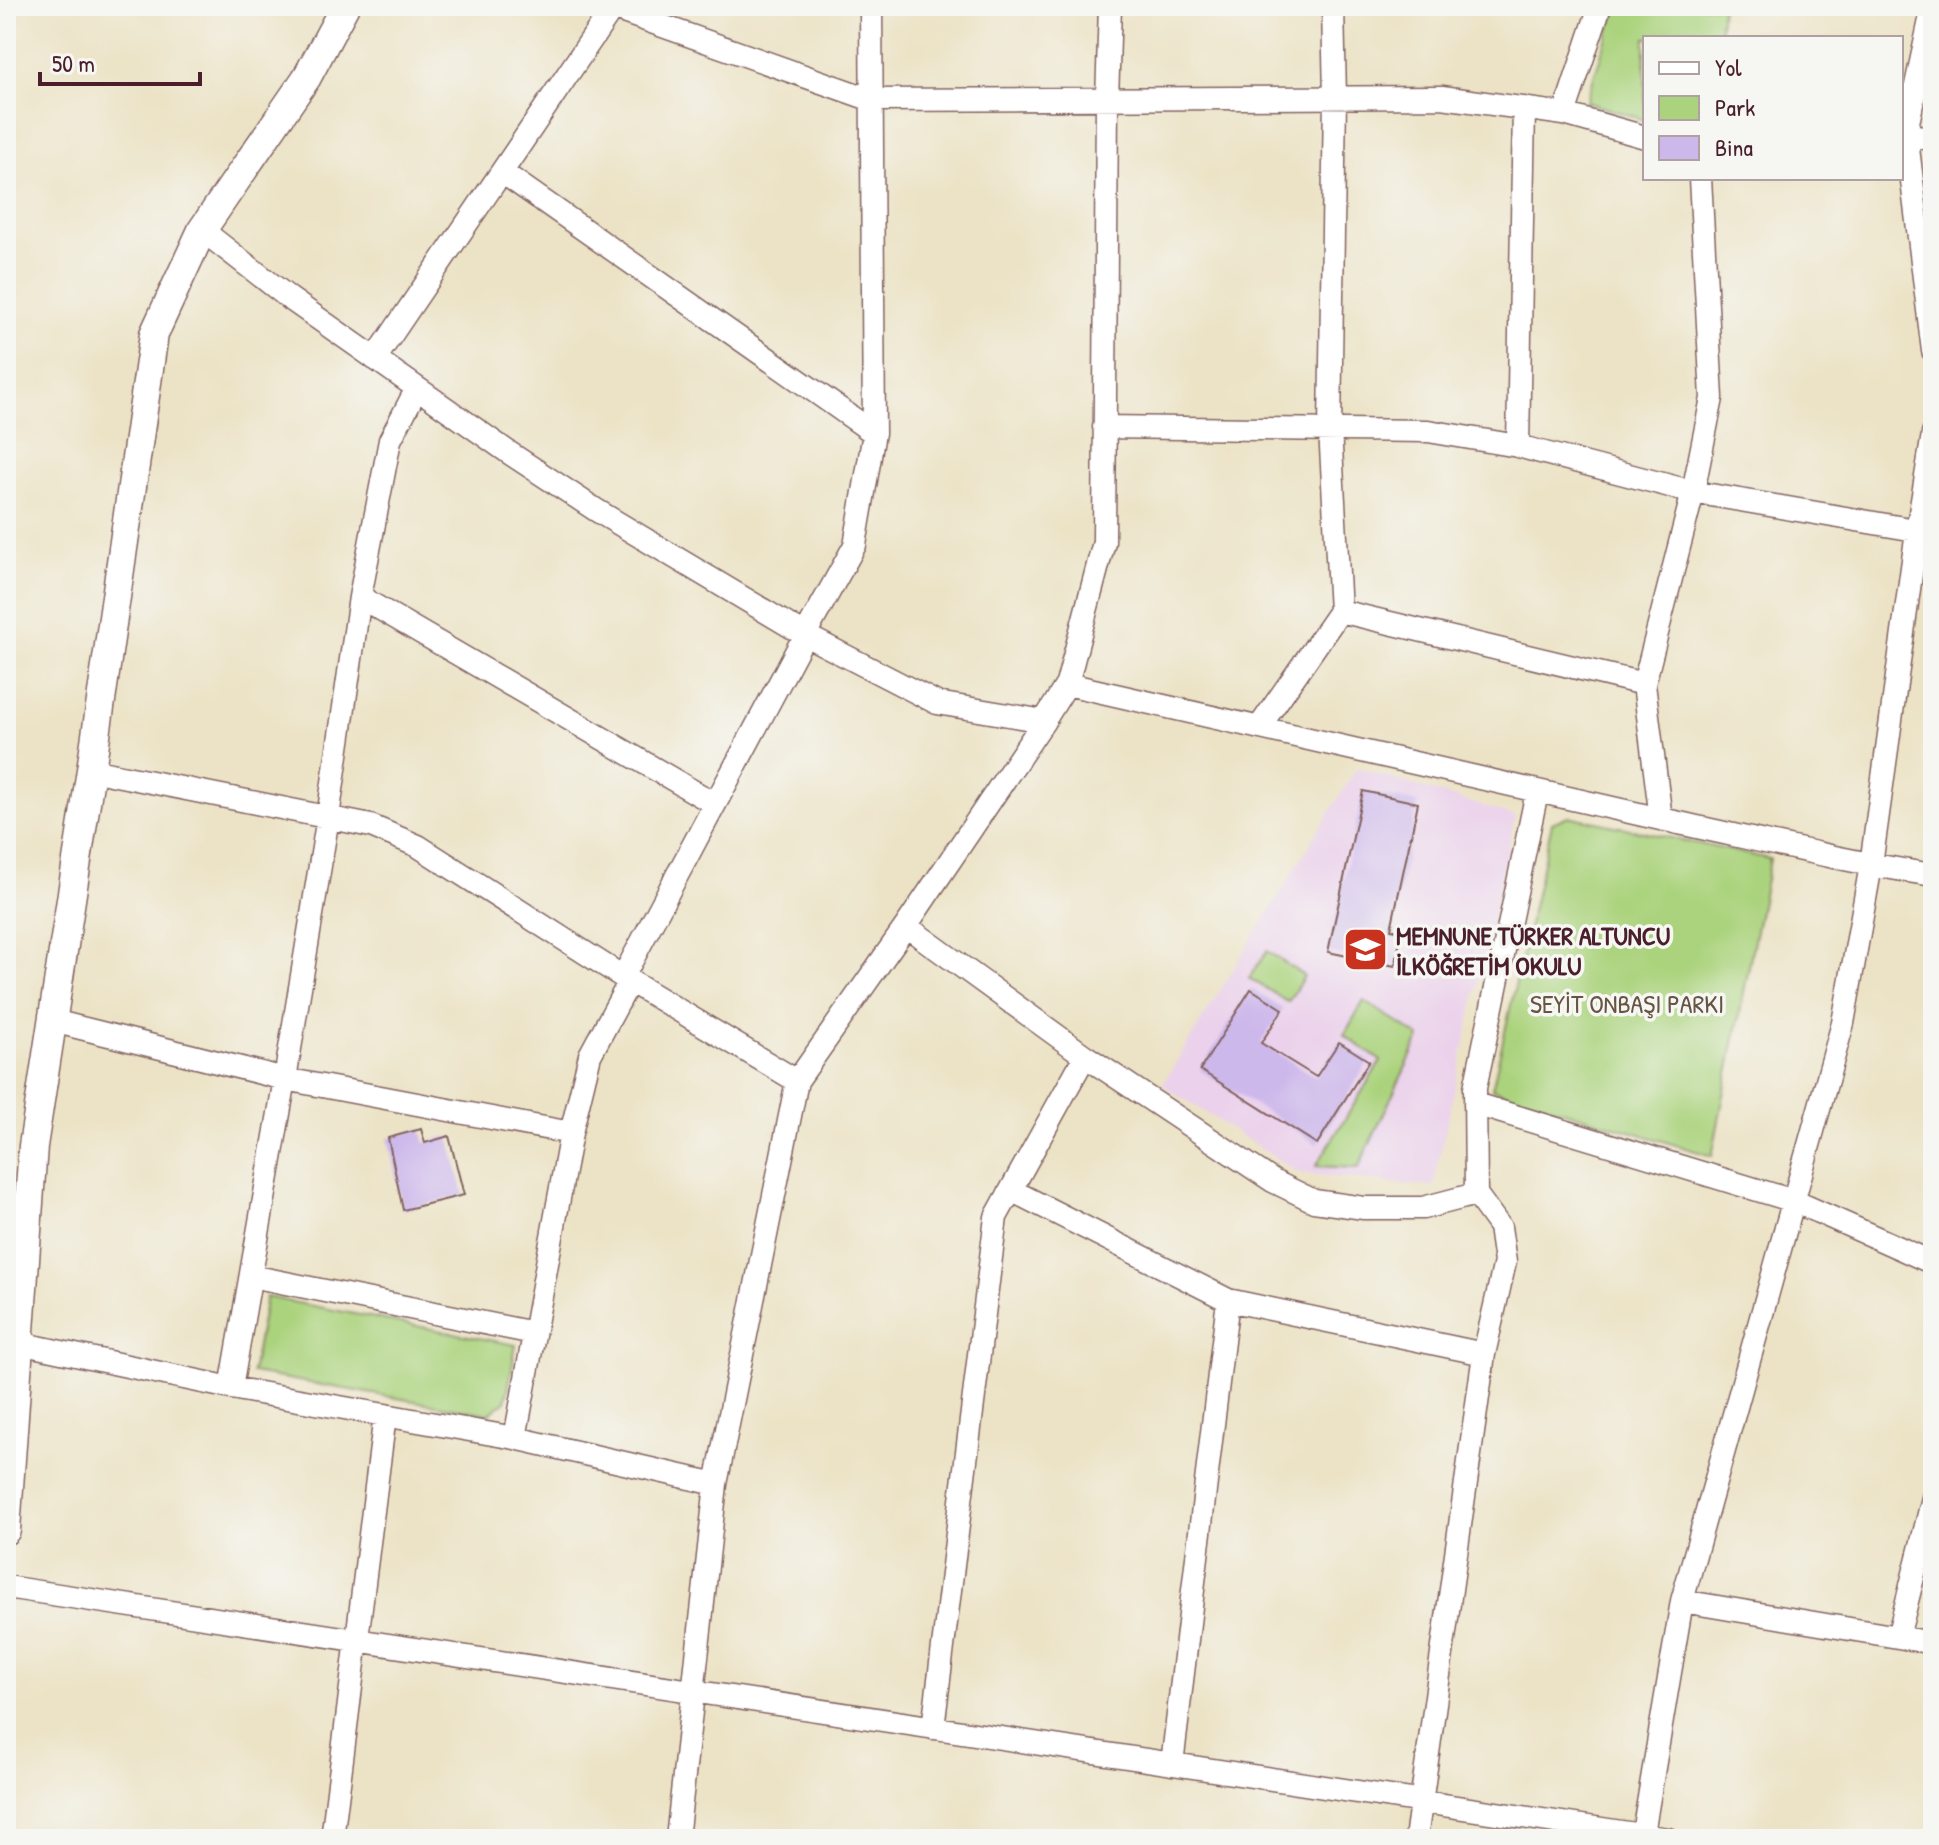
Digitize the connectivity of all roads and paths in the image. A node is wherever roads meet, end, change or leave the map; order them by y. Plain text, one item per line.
1 (345, 6) edge
2 (871, 6) edge
3 (1110, 6) edge
4 (1333, 6) edge
5 (1600, 6) edge
6 (1933, 6) edge
7 (611, 7) edge
8 (1335, 98) junction
9 (872, 100) junction
10 (1107, 100) junction
11 (1524, 108) junction
12 (1564, 114) junction
13 (1904, 132) edge
14 (1643, 136) edge
15 (1933, 140) edge
16 (502, 172) junction
17 (1700, 180) edge
18 (202, 230) junction
19 (1933, 351) edge
20 (375, 359) junction
21 (417, 388) junction
22 (1104, 427) junction
23 (1330, 429) junction
24 (874, 433) junction
25 (1933, 434) edge
26 (1518, 446) junction
27 (1693, 492) junction
28 (1925, 532) edge
29 (360, 597) junction
30 (1340, 611) junction
31 (805, 635) junction
32 (1067, 684) junction
33 (1644, 684) junction
34 (1044, 721) junction
35 (1260, 726) junction
36 (91, 770) junction
37 (1537, 792) junction
38 (715, 804) junction
39 (328, 817) junction
40 (1661, 819) junction
41 (1871, 865) junction
42 (1933, 875) edge
43 (906, 926) junction
44 (626, 979) junction
45 (53, 1021) junction
46 (1085, 1056) junction
47 (285, 1079) junction
48 (797, 1081) junction
49 (1475, 1104) junction
50 (571, 1133) junction
51 (1011, 1190) junction
52 (1476, 1194) junction
53 (1794, 1201) junction
54 (1933, 1263) edge
55 (251, 1276) junction
56 (1228, 1300) junction
57 (534, 1333) junction
58 (19, 1343) junction
59 (1484, 1354) junction
60 (231, 1388) junction
61 (385, 1415) junction
62 (515, 1438) junction
63 (716, 1484) junction
64 (1933, 1498) edge
65 (6, 1530) edge
66 (6, 1587) edge
67 (1682, 1601) junction
68 (1898, 1637) junction
69 (356, 1640) junction
70 (1933, 1643) edge
71 (692, 1691) junction
72 (933, 1728) junction
73 (1172, 1764) junction
74 (1421, 1802) junction
75 (1643, 1837) edge
76 (332, 1839) edge
77 (677, 1839) edge
78 (1416, 1839) edge
79 (1668, 1839) edge

1 - 18 street
2 - 9 street
3 - 10 street
4 - 8 street
5 - 12 street
6 - 13 street
7 - 9 street
7 - 16 street
8 - 10 street
8 - 11 street
8 - 23 street
9 - 10 street
9 - 24 street
10 - 22 street
11 - 12 street
11 - 26 street
12 - 14 street
13 - 15 street
13 - 19 street
16 - 20 street
16 - 24 street
17 - 27 street
18 - 20 street
18 - 36 street
20 - 21 street
21 - 29 street
21 - 31 street
22 - 23 street
22 - 32 street
23 - 26 street
23 - 30 street
24 - 31 street
25 - 28 street
26 - 27 street
27 - 28 street
27 - 33 street
28 - 41 street
29 - 38 street
29 - 39 street
30 - 33 street
30 - 35 street
31 - 34 street
31 - 38 street
32 - 34 street
32 - 35 street
33 - 40 street
34 - 43 street
35 - 37 street
36 - 39 street
36 - 45 street
37 - 40 street
37 - 49 street
38 - 44 street
39 - 44 street
39 - 47 street
40 - 41 street
41 - 42 street
41 - 53 street
43 - 46 street
43 - 48 street
44 - 48 street
44 - 50 street
45 - 47 street
45 - 58 street
46 - 51 street
46 - 52 street
47 - 50 street
47 - 55 street
48 - 63 street
49 - 52 street
49 - 53 street
50 - 57 street
51 - 56 street
51 - 72 street
52 - 59 street
53 - 54 street
53 - 67 street
55 - 57 street
55 - 60 street
56 - 59 street
56 - 73 street
57 - 62 street
58 - 60 street
58 - 65 street
59 - 74 street
60 - 61 street
61 - 62 street
61 - 69 street
62 - 63 street
63 - 71 street
64 - 68 street
66 - 69 street
67 - 68 street
67 - 75 street
68 - 70 street
69 - 71 street
69 - 76 street
71 - 72 street
71 - 77 street
72 - 73 street
73 - 74 street
74 - 75 street
74 - 78 street
75 - 79 street

